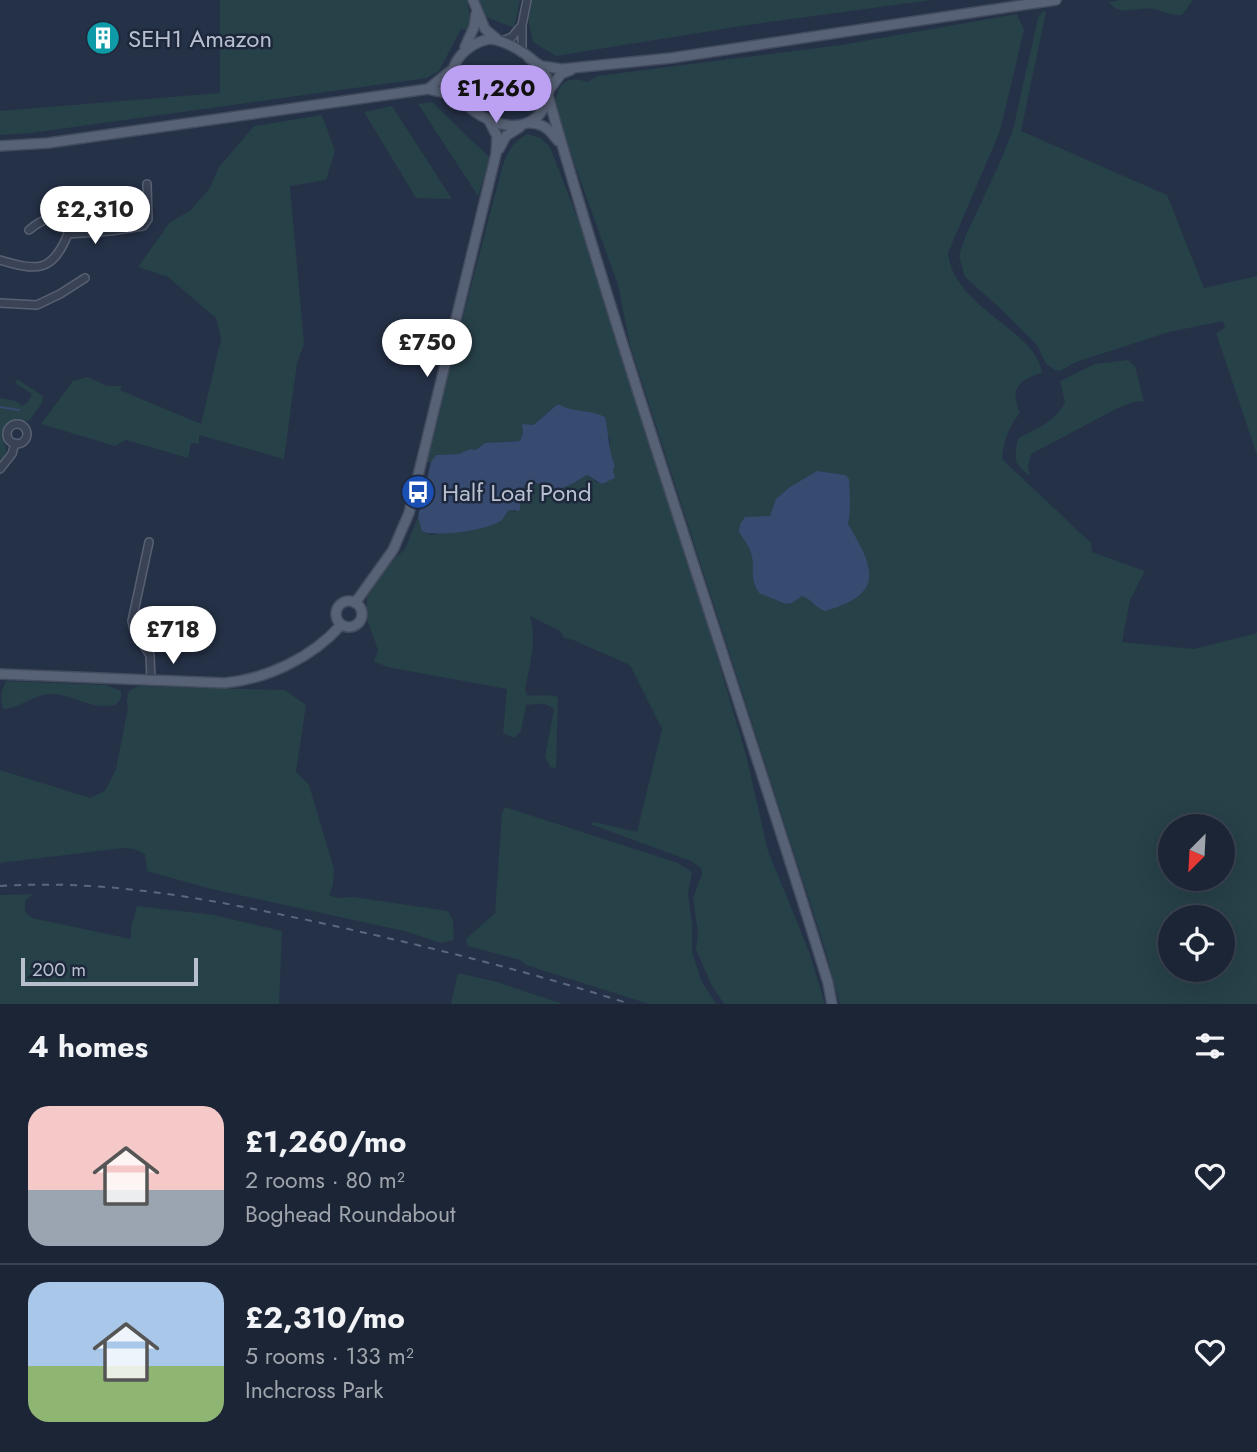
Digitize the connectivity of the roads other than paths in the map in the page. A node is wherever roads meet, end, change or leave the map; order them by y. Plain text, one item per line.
1 (473, 0) edge
2 (527, 0) edge
3 (1056, 0) edge
4 (476, 12) junction
5 (522, 25) junction
6 (500, 40) junction
7 (460, 54) junction
8 (526, 56) junction
9 (576, 67) junction
10 (454, 68) junction
11 (428, 89) junction
12 (549, 93) junction
13 (472, 108) junction
14 (488, 119) junction
15 (526, 123) junction
16 (0, 146) edge
17 (496, 154) junction
18 (565, 155) junction
19 (147, 184) dead end
20 (93, 195) dead end
21 (29, 230) dead end
22 (94, 232) junction
23 (68, 234) junction
24 (0, 260) edge
25 (85, 278) dead end
26 (0, 303) edge
27 (15, 443) dead end
28 (0, 469) edge
29 (149, 542) dead end
30 (355, 603) junction
31 (341, 625) junction
32 (0, 674) edge
33 (151, 680) junction
34 (832, 1004) edge

1 - 4 main road
2 - 5 street
3 - 9 main road
4 - 6 main road
4 - 7 main road
5 - 6 street
5 - 8 street
6 - 7 main road
6 - 8 main road
7 - 10 main road
8 - 9 main road
8 - 12 main road
9 - 12 main road
10 - 11 main road
10 - 13 main road
11 - 13 main road
11 - 16 main road
12 - 15 main road
12 - 18 main road
13 - 14 main road
14 - 15 main road
14 - 17 main road
15 - 17 main road
15 - 18 main road
17 - 30 main road
18 - 34 main road
19 - 22 street
20 - 22 street
21 - 23 street
22 - 23 street
23 - 24 street
25 - 26 street
27 - 28 street
29 - 33 street
30 - 31 main road
30 - 31 main road
31 - 33 main road
32 - 33 main road

